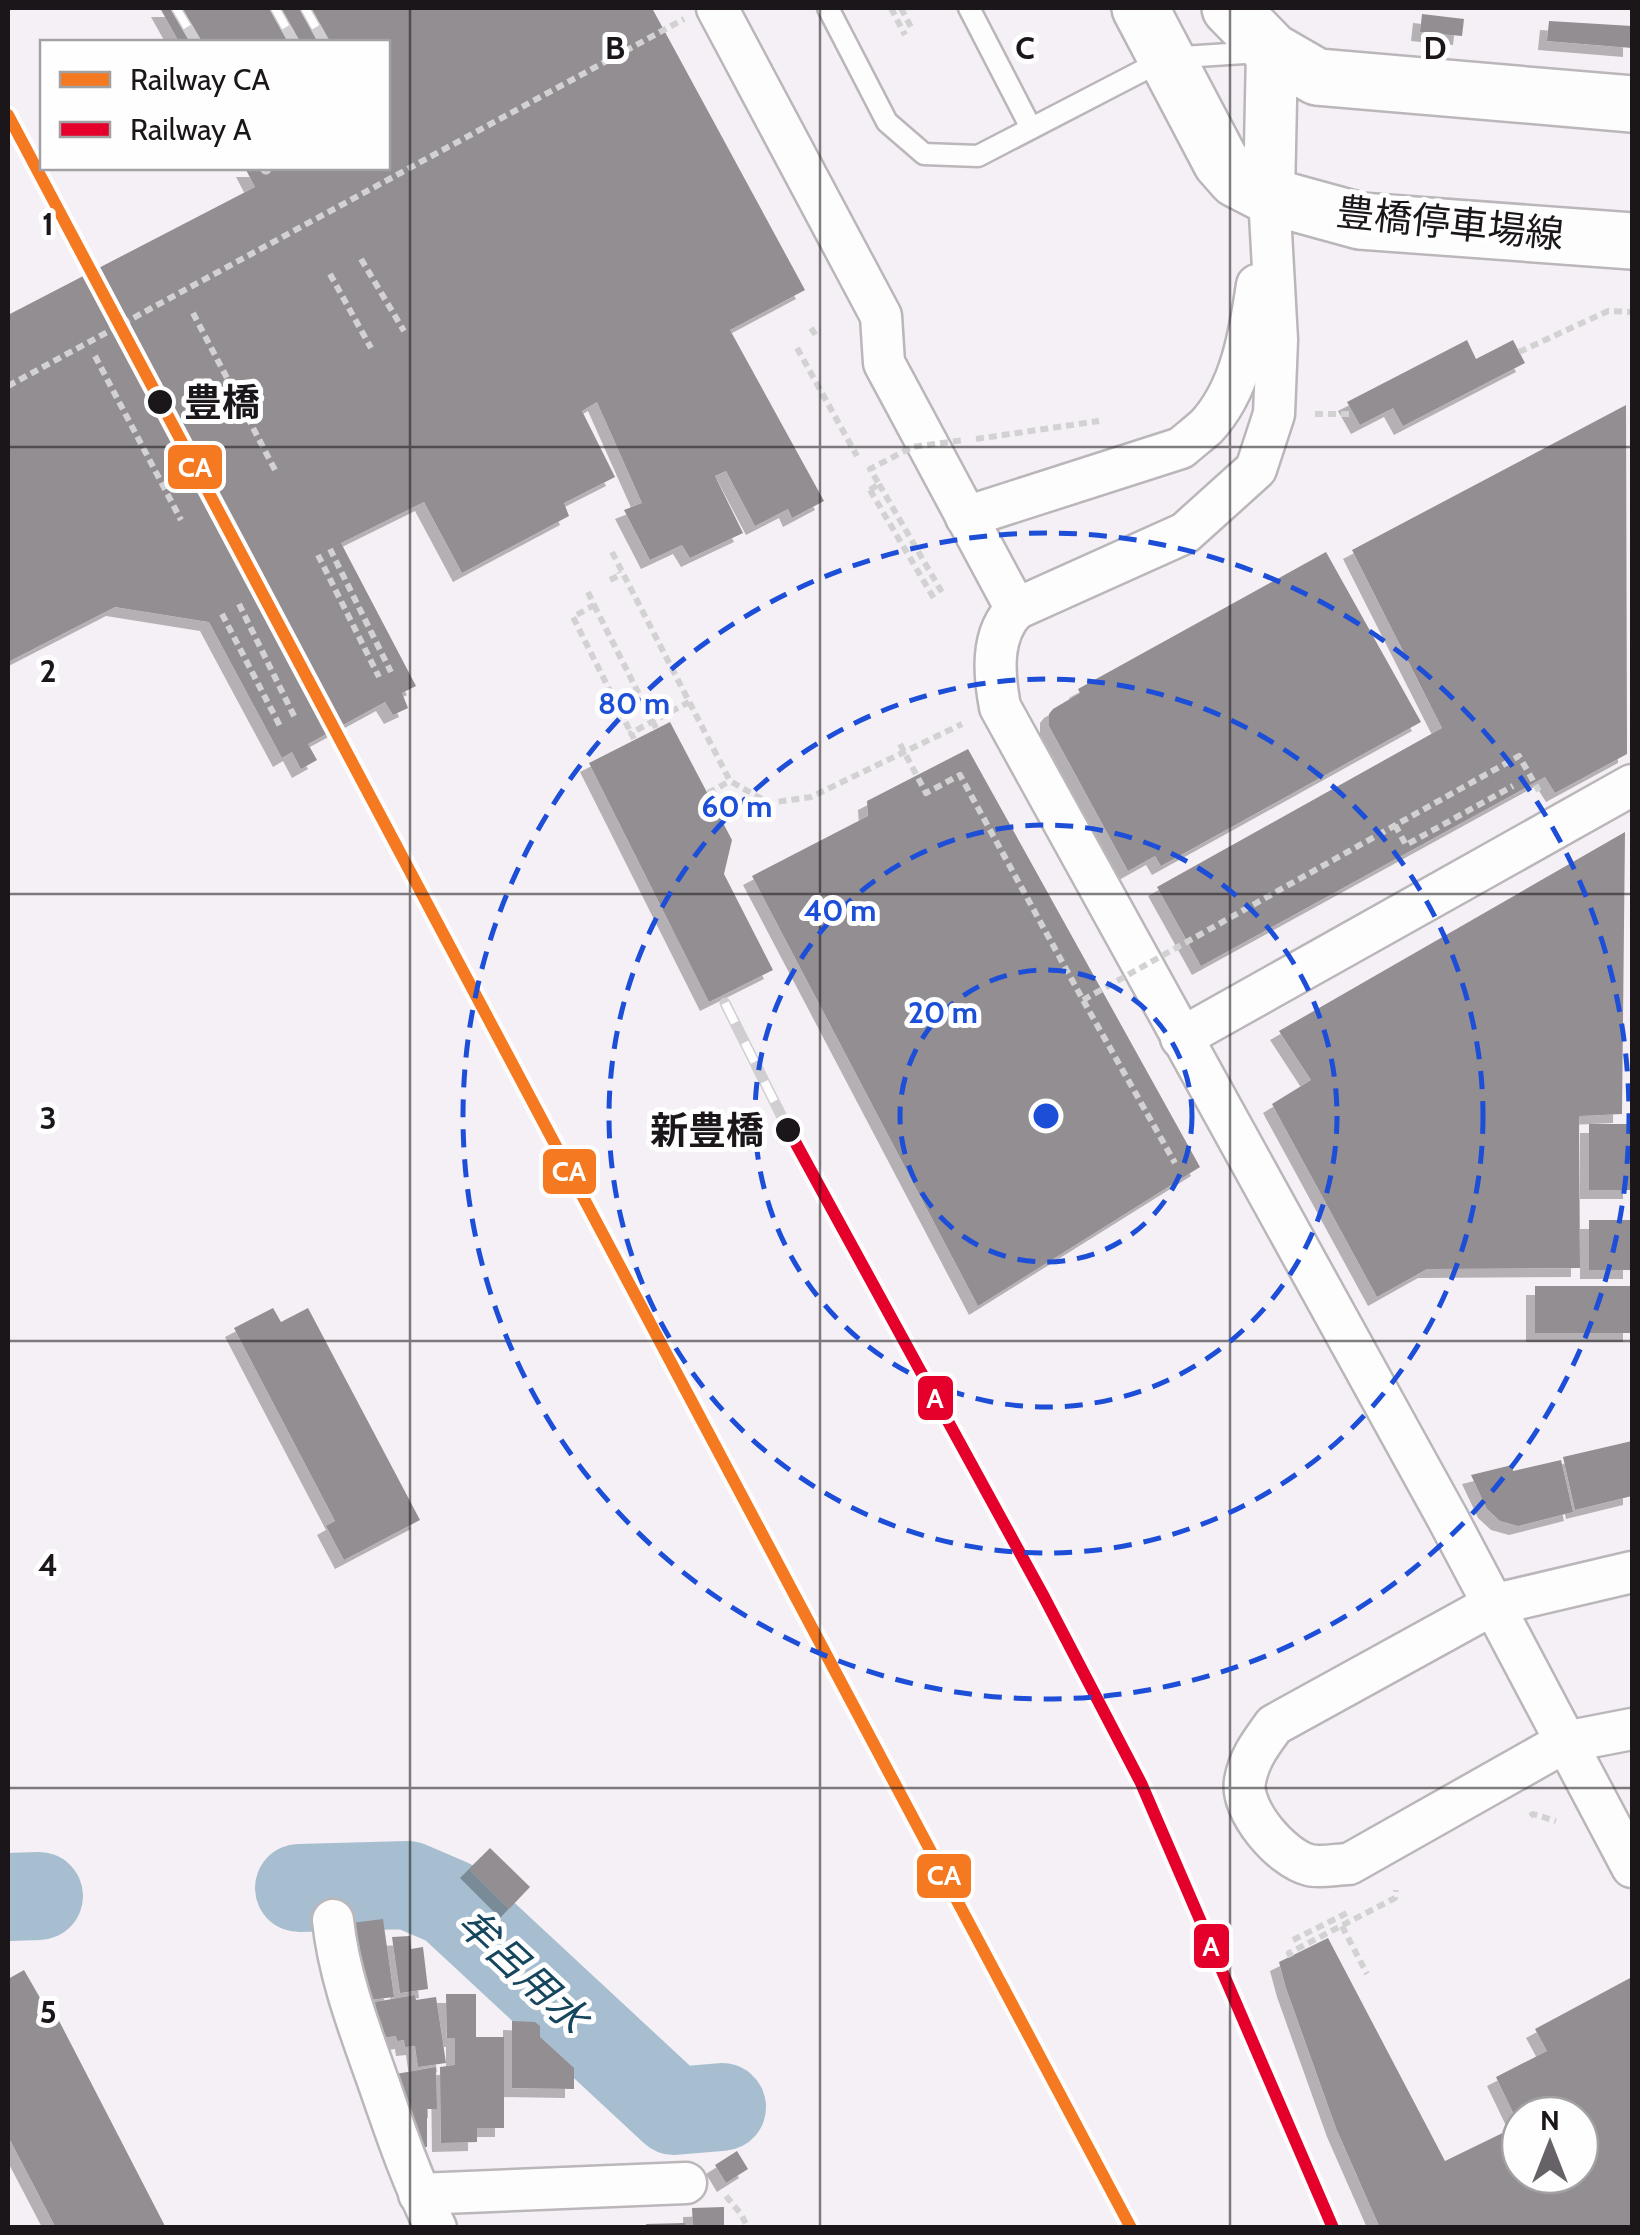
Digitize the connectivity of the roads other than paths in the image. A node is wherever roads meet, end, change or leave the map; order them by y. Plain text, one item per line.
1 (828, 8) edge
2 (969, 8) edge
3 (1140, 8) edge
4 (1230, 8) edge
5 (701, 13) edge
6 (1272, 51) junction
7 (1166, 58) junction
8 (1632, 104) edge
9 (1030, 128) junction
10 (1269, 196) junction
11 (1632, 241) edge
12 (966, 517) junction
13 (1016, 608) junction
14 (1632, 784) edge
15 (1181, 1038) junction
16 (1632, 1572) edge
17 (1492, 1605) junction
18 (1632, 1729) edge
19 (1566, 1742) junction
20 (1632, 1868) edge
21 (334, 1920) dead end
22 (686, 2183) dead end
23 (428, 2211) edge

1 - 9 lane
2 - 9 lane
3 - 7 main road, 豊橋停車場線
4 - 6 main road
5 - 12 street
6 - 7 lane
6 - 8 main road
6 - 10 street
7 - 9 lane
7 - 10 main road, 豊橋停車場線
10 - 11 main road, 豊橋停車場線
10 - 12 street
10 - 13 street
12 - 13 street
13 - 15 street
14 - 15 street
15 - 17 street
16 - 17 street
17 - 19 street
17 - 19 street
18 - 19 street
19 - 20 street
21 - 23 street
22 - 23 street

